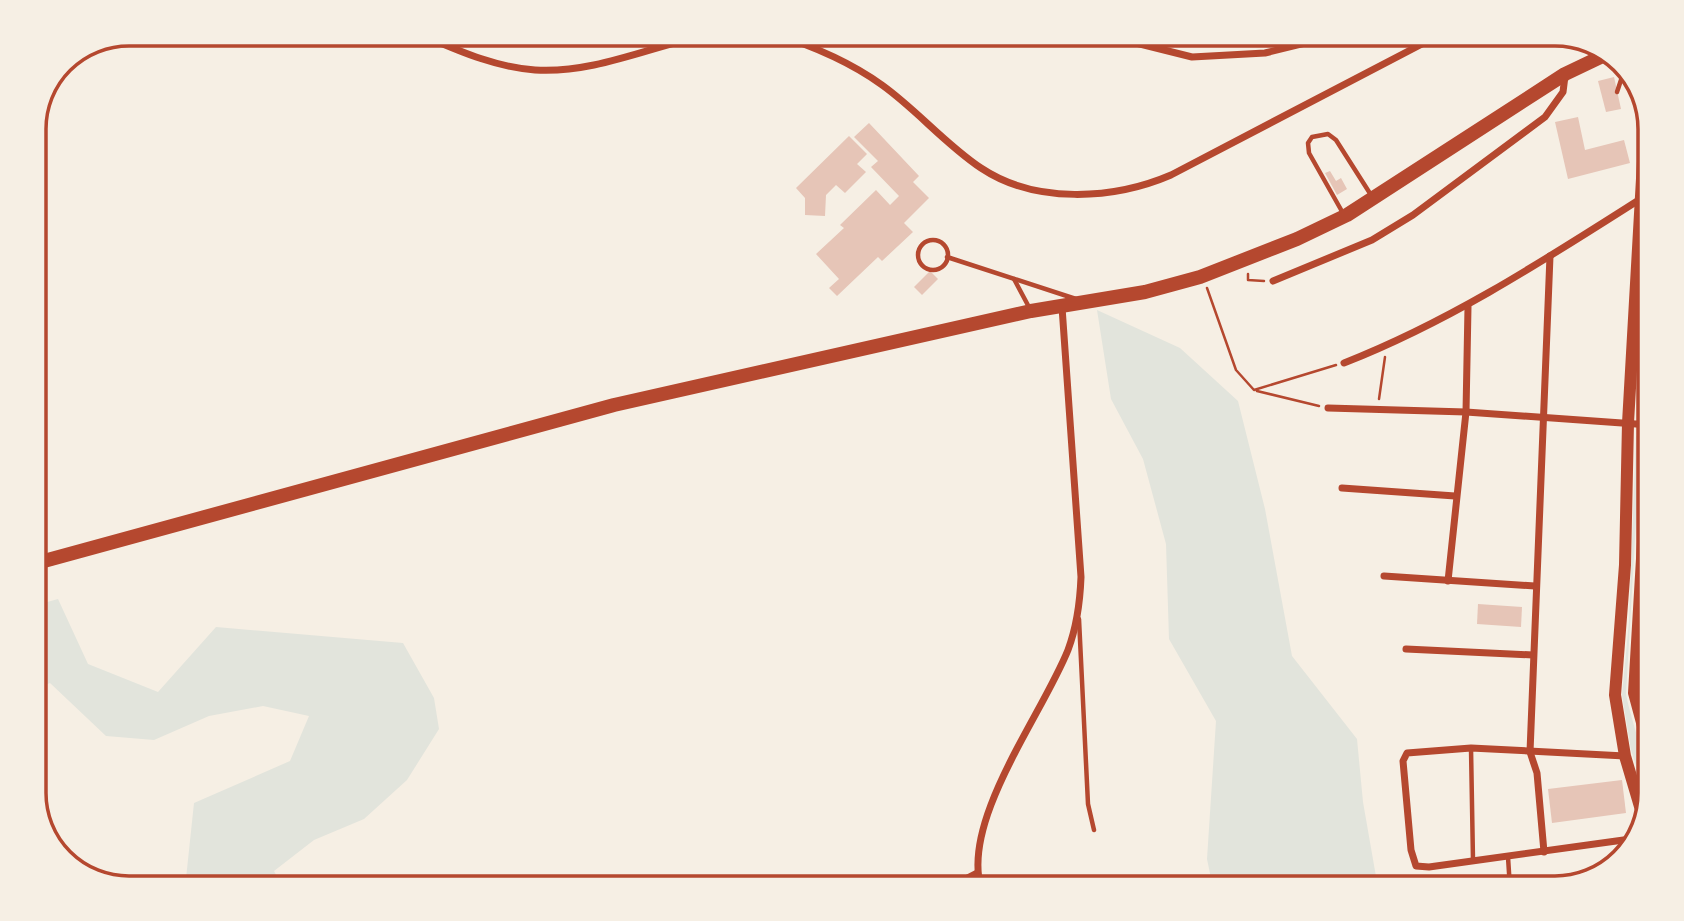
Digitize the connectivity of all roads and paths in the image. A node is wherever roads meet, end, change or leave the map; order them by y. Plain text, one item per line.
1 (448, 46) edge
2 (658, 46) edge
3 (804, 46) edge
4 (1148, 46) edge
5 (1293, 46) edge
6 (1418, 46) edge
7 (1599, 58) edge
8 (1565, 74) junction
9 (1621, 78) edge
10 (1617, 92) dead end
11 (1373, 199) junction
12 (1638, 201) edge
13 (1345, 216) junction
14 (1550, 256) junction
15 (947, 257) junction
16 (1253, 272) dead end
17 (1638, 273) edge
18 (1200, 277) junction
19 (1013, 278) junction
20 (1273, 281) joint
21 (1089, 303) junction
22 (1062, 307) junction
23 (1468, 307) junction
24 (1031, 311) junction
25 (1386, 347) junction
26 (1344, 363) joint
27 (1254, 390) junction
28 (1328, 408) joint
29 (1377, 411) junction
30 (1466, 412) junction
31 (1545, 419) junction
32 (1628, 423) junction
33 (1638, 424) edge
34 (1342, 488) dead end
35 (1455, 496) junction
36 (46, 560) edge
37 (1384, 576) dead end
38 (1448, 581) junction
39 (1535, 586) junction
40 (1079, 614) junction
41 (1406, 649) dead end
42 (1533, 655) junction
43 (1638, 659) edge
44 (1638, 704) edge
45 (1471, 748) junction
46 (1530, 752) junction
47 (1625, 756) junction
48 (1638, 800) edge
49 (1094, 830) dead end
50 (1624, 840) edge
51 (1544, 852) junction
52 (1508, 856) junction
53 (1473, 861) junction
54 (977, 873) junction
55 (971, 876) edge
56 (978, 876) edge
57 (1509, 876) edge

1 - 2 street
3 - 6 street
4 - 5 street
7 - 8 main road
8 - 11 main road
8 - 20 street
9 - 10 lane
11 - 13 main road
11 - 13 lane
12 - 14 street
13 - 18 main road
14 - 23 street
14 - 31 street
15 - 15 lane
15 - 19 lane
16 - 20 path
17 - 32 main road
18 - 21 main road
18 - 27 path
19 - 21 lane
19 - 24 lane
21 - 22 main road
22 - 24 main road
22 - 40 street
23 - 25 street
23 - 30 street
24 - 36 main road
25 - 26 street
25 - 29 path
26 - 27 path
27 - 28 path
28 - 29 street
29 - 30 street
30 - 31 street
30 - 35 street
31 - 32 street
31 - 39 street
32 - 33 street
32 - 47 main road
34 - 35 street
35 - 38 street
37 - 38 street
38 - 39 street
39 - 42 street
40 - 49 lane
40 - 54 street
41 - 42 street
42 - 46 street
43 - 44 main road
45 - 46 street
45 - 53 lane
45 - 53 street
46 - 47 street
46 - 51 street
47 - 48 main road
50 - 51 street
51 - 52 street
52 - 53 street
52 - 57 lane
54 - 55 street
54 - 56 street

